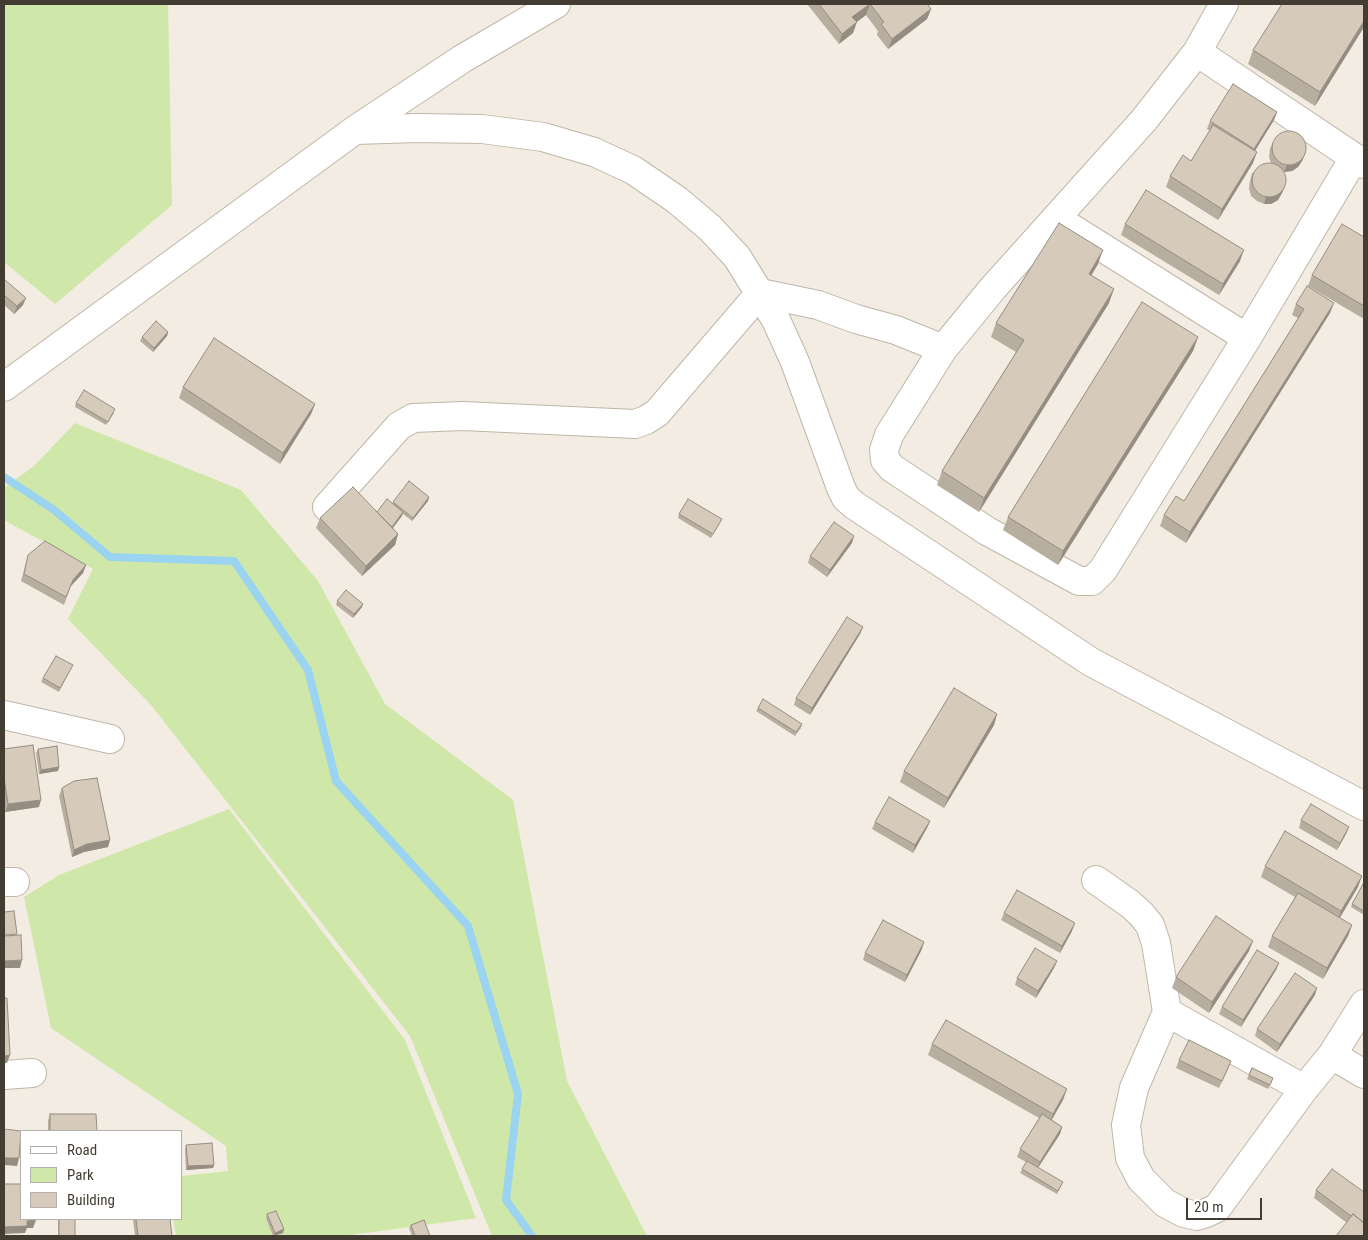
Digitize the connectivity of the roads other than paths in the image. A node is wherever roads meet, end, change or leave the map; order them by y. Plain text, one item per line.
1 (556, 4) edge
2 (1224, 4) edge
3 (1196, 52) junction
4 (355, 130) junction
5 (1359, 161) edge
6 (1057, 219) junction
7 (760, 293) junction
8 (1247, 338) junction
9 (943, 349) junction
10 (4, 387) edge
11 (327, 507) dead end
12 (4, 715) edge
13 (110, 739) dead end
14 (1363, 802) edge
15 (1096, 880) dead end
16 (1364, 1004) edge
17 (1168, 1012) junction
18 (1332, 1055) junction
19 (32, 1073) dead end
20 (1364, 1074) edge
21 (4, 1075) edge
22 (1304, 1089) junction

1 - 4 street
2 - 3 street
3 - 5 street
3 - 6 street
4 - 7 street
4 - 10 street
5 - 8 street
6 - 8 street
6 - 9 street
7 - 9 street
7 - 11 street
7 - 14 street
8 - 9 street
12 - 13 street
15 - 17 street
16 - 18 street
17 - 22 street
17 - 22 street
18 - 20 street
18 - 22 street
19 - 21 street

